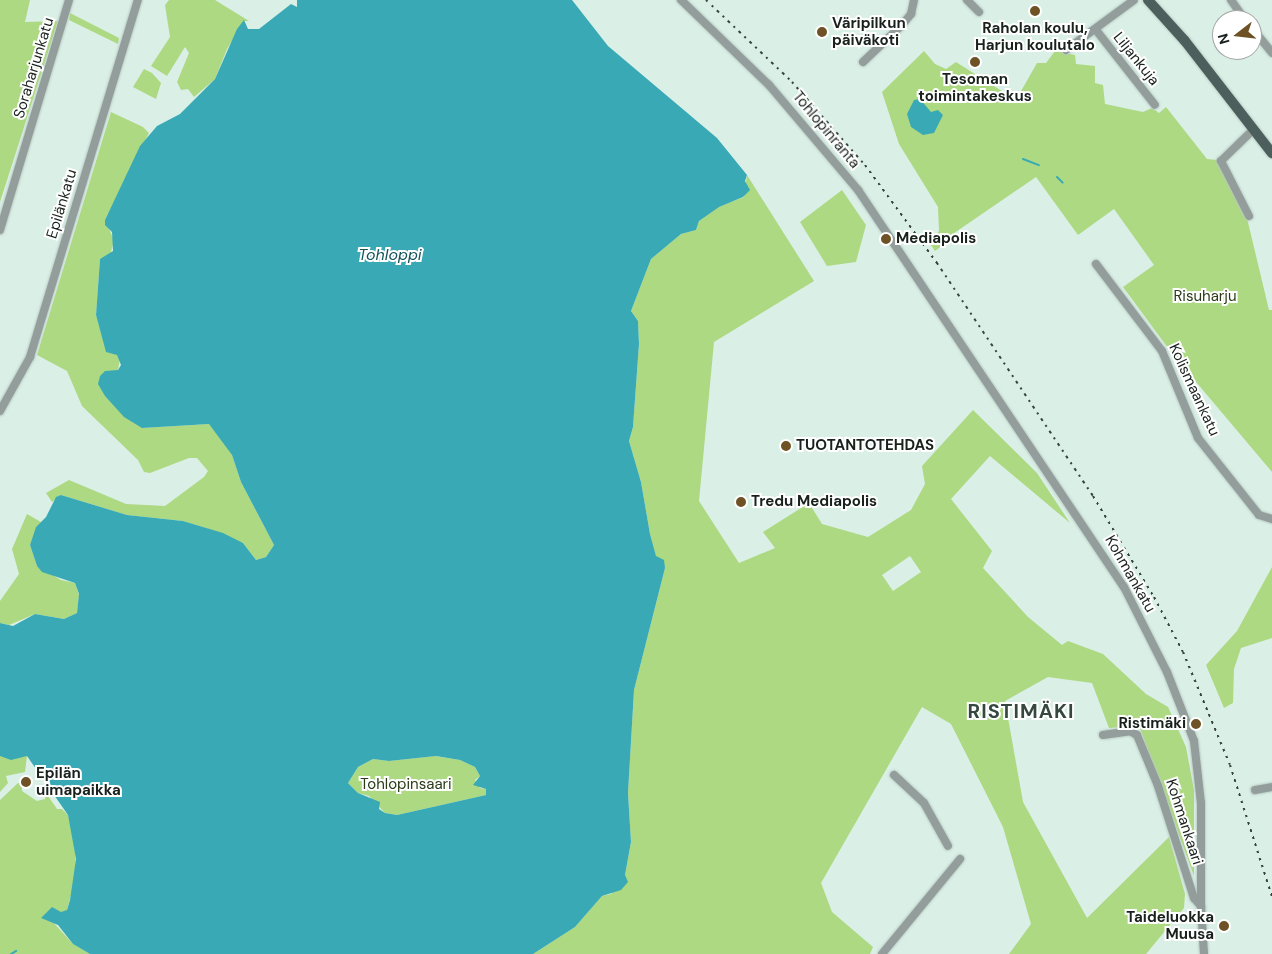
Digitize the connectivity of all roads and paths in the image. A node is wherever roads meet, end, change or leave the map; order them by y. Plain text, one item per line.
1 (69, 0) edge
2 (138, 0) edge
3 (681, 0) edge
4 (914, 0) edge
5 (967, 0) edge
6 (1134, 0) edge
7 (1148, 0) edge
8 (979, 12) dead end
9 (1096, 30) junction
10 (1262, 40) edge
11 (1066, 50) dead end
12 (1272, 53) edge
13 (863, 62) dead end
14 (1155, 105) dead end
15 (1254, 128) junction
16 (1272, 153) edge
17 (1249, 216) dead end
18 (0, 230) edge
19 (1096, 264) dead end
20 (930, 295) joint
21 (0, 410) edge
22 (1272, 518) edge
23 (1103, 735) dead end
24 (894, 775) dead end
25 (1272, 787) edge
26 (1255, 790) dead end
27 (948, 846) dead end
28 (960, 859) dead end
29 (1200, 906) junction
30 (882, 954) edge
31 (1204, 954) edge

1 - 18 street, Soraharjunkatu
2 - 21 street, Epilänkatu
3 - 20 street, Tohlopinranta
4 - 13 street
5 - 8 street
6 - 9 street
7 - 15 main road
9 - 11 street
9 - 14 street, Liljankuja
10 - 12 street
15 - 16 main road
15 - 17 street
19 - 22 street, Kolismaankatu
20 - 29 street, Kohmankatu
23 - 29 street, Kohmankaari
24 - 27 street
25 - 26 street
28 - 30 street
29 - 31 street, Kohmankaari

